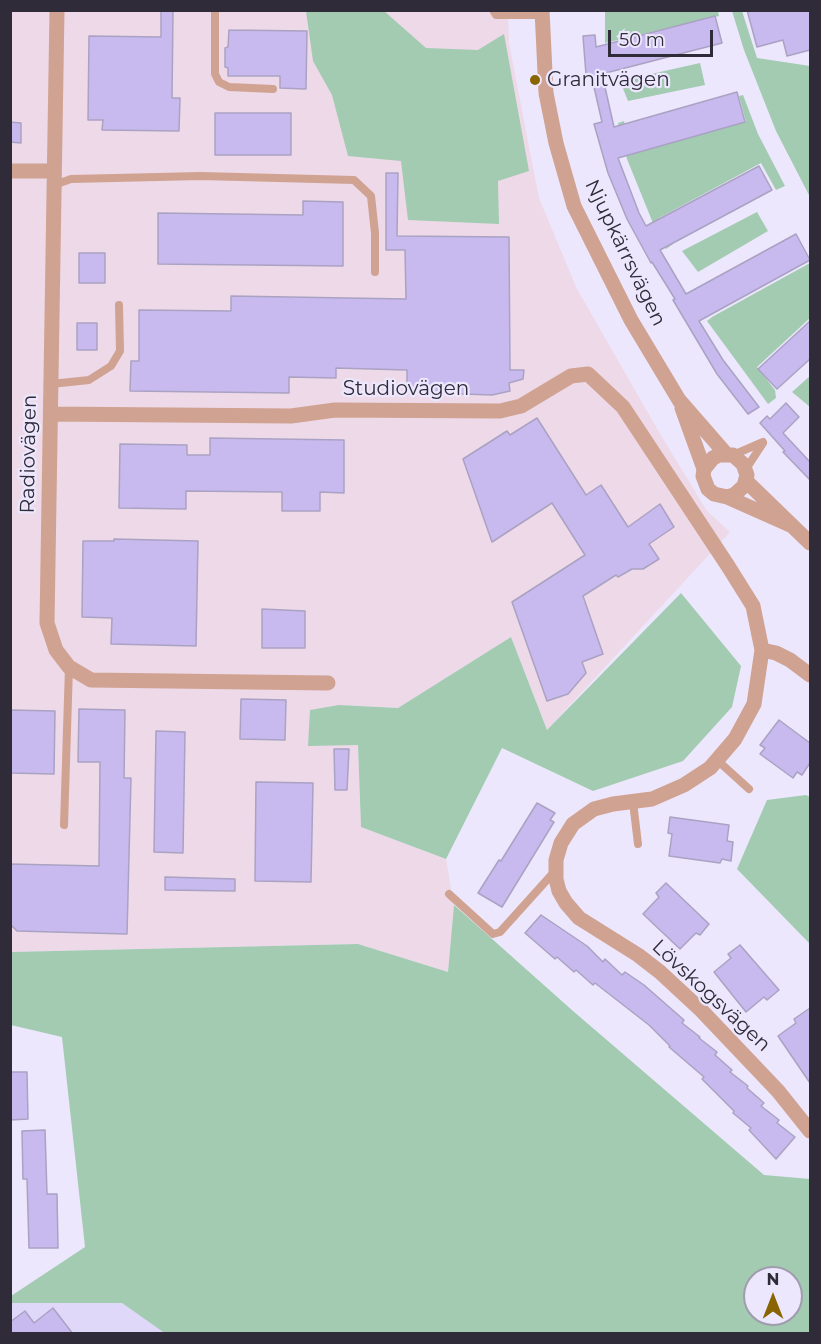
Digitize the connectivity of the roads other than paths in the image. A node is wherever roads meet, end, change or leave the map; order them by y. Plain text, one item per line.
1 (57, 10) edge
2 (215, 10) edge
3 (493, 10) edge
4 (542, 13) edge
5 (273, 89) dead end
6 (10, 171) edge
7 (54, 178) junction
8 (375, 272) dead end
9 (119, 305) dead end
10 (51, 384) junction
11 (680, 400) junction
12 (51, 414) junction
13 (730, 455) junction
14 (704, 473) junction
15 (746, 475) junction
16 (721, 496) junction
17 (687, 504) junction
18 (790, 525) junction
19 (706, 534) joint
20 (810, 543) edge
21 (762, 650) junction
22 (69, 667) junction
23 (810, 675) edge
24 (328, 683) dead end
25 (717, 760) junction
26 (749, 789) dead end
27 (633, 802) junction
28 (64, 825) dead end
29 (638, 844) dead end
30 (556, 870) junction
31 (449, 894) dead end
32 (810, 1131) edge

1 - 7 street, Radiovägen
2 - 5 lane
3 - 4 lane
4 - 11 street, Njupkärrsvägen
6 - 7 street
7 - 8 lane
7 - 10 street, Radiovägen
9 - 10 lane
10 - 12 street, Radiovägen
11 - 13 street, Njupkärrsvägen
11 - 14 street, Njupkärrsvägen
12 - 17 street, Studiovägen
12 - 22 street, Radiovägen
13 - 14 street
13 - 15 street, Njupkärrsvägen
13 - 15 lane
14 - 16 street, Njupkärrsvägen
14 - 17 street
15 - 16 street
15 - 18 street, Njupkärrsvägen
16 - 17 street
16 - 18 street, Njupkärrsvägen
17 - 19 street, Studiovägen
18 - 20 street, Njupkärrsvägen
19 - 21 street, Lövskogsvägen
21 - 23 street
21 - 25 street, Lövskogsvägen
22 - 24 street
22 - 28 lane
25 - 26 lane
25 - 27 street, Lövskogsvägen
27 - 29 lane
27 - 30 street, Lövskogsvägen
30 - 31 lane
30 - 32 street, Lövskogsvägen

